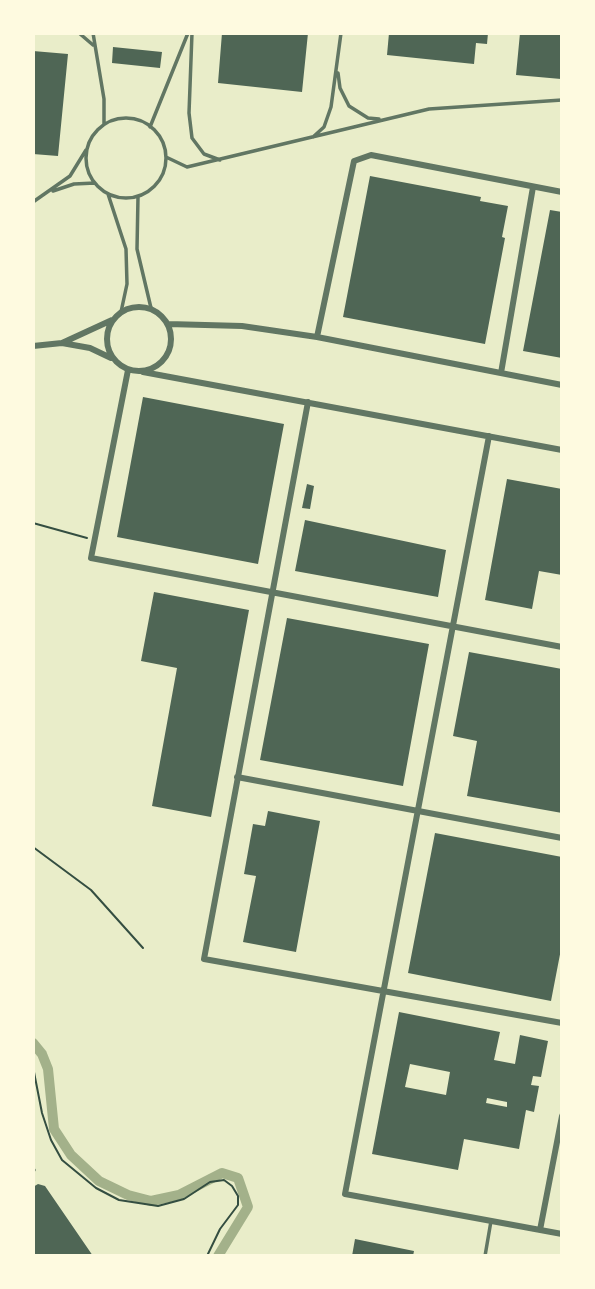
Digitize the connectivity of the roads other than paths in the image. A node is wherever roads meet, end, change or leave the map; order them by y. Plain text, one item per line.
1 (79, 33) edge
2 (93, 33) edge
3 (190, 33) edge
4 (341, 33) edge
5 (93, 44) junction
6 (337, 70) junction
7 (562, 100) edge
8 (381, 120) junction
9 (104, 125) junction
10 (150, 127) junction
11 (309, 140) junction
12 (87, 149) junction
13 (166, 157) junction
14 (222, 161) junction
15 (95, 183) junction
16 (533, 187) junction
17 (562, 192) edge
18 (47, 193) junction
19 (108, 194) junction
20 (139, 196) junction
21 (33, 202) edge
22 (151, 308) junction
23 (121, 312) junction
24 (114, 319) junction
25 (168, 324) junction
26 (317, 337) junction
27 (62, 343) junction
28 (33, 346) edge
29 (113, 359) junction
30 (128, 370) junction
31 (143, 372) junction
32 (501, 373) junction
33 (562, 385) edge
34 (307, 402) junction
35 (489, 436) junction
36 (562, 450) edge
37 (275, 590) junction
38 (452, 627) junction
39 (562, 647) edge
40 (237, 777) junction
41 (417, 810) junction
42 (562, 838) edge
43 (383, 992) junction
44 (562, 1023) edge
45 (562, 1116) edge
46 (491, 1221) junction
47 (540, 1230) junction
48 (562, 1234) edge
49 (485, 1256) edge

1 - 5 lane
2 - 5 lane
3 - 10 lane
3 - 14 lane
4 - 6 lane
5 - 9 lane
6 - 8 lane
6 - 11 lane
7 - 8 lane
8 - 11 lane
9 - 10 lane
9 - 12 lane
10 - 13 lane
11 - 14 lane
12 - 15 lane
12 - 18 lane
13 - 14 lane
13 - 20 lane
15 - 18 lane
15 - 19 lane
16 - 17 street
16 - 26 street
16 - 32 street
18 - 21 lane
19 - 20 lane
19 - 23 lane
20 - 22 lane
22 - 23 street
22 - 25 street
23 - 24 street
24 - 27 street
24 - 29 street
25 - 26 street
25 - 31 street
26 - 32 street
27 - 28 street
27 - 29 street
29 - 30 street
30 - 31 street
30 - 37 street
31 - 34 street
32 - 33 street
34 - 35 street
34 - 37 street
35 - 36 street
35 - 38 street
37 - 38 street
37 - 40 street
38 - 39 street
38 - 41 street
40 - 41 street
40 - 43 street
41 - 42 street
41 - 43 street
43 - 44 street
43 - 46 street
45 - 47 street
46 - 47 street
46 - 49 lane
47 - 48 street

